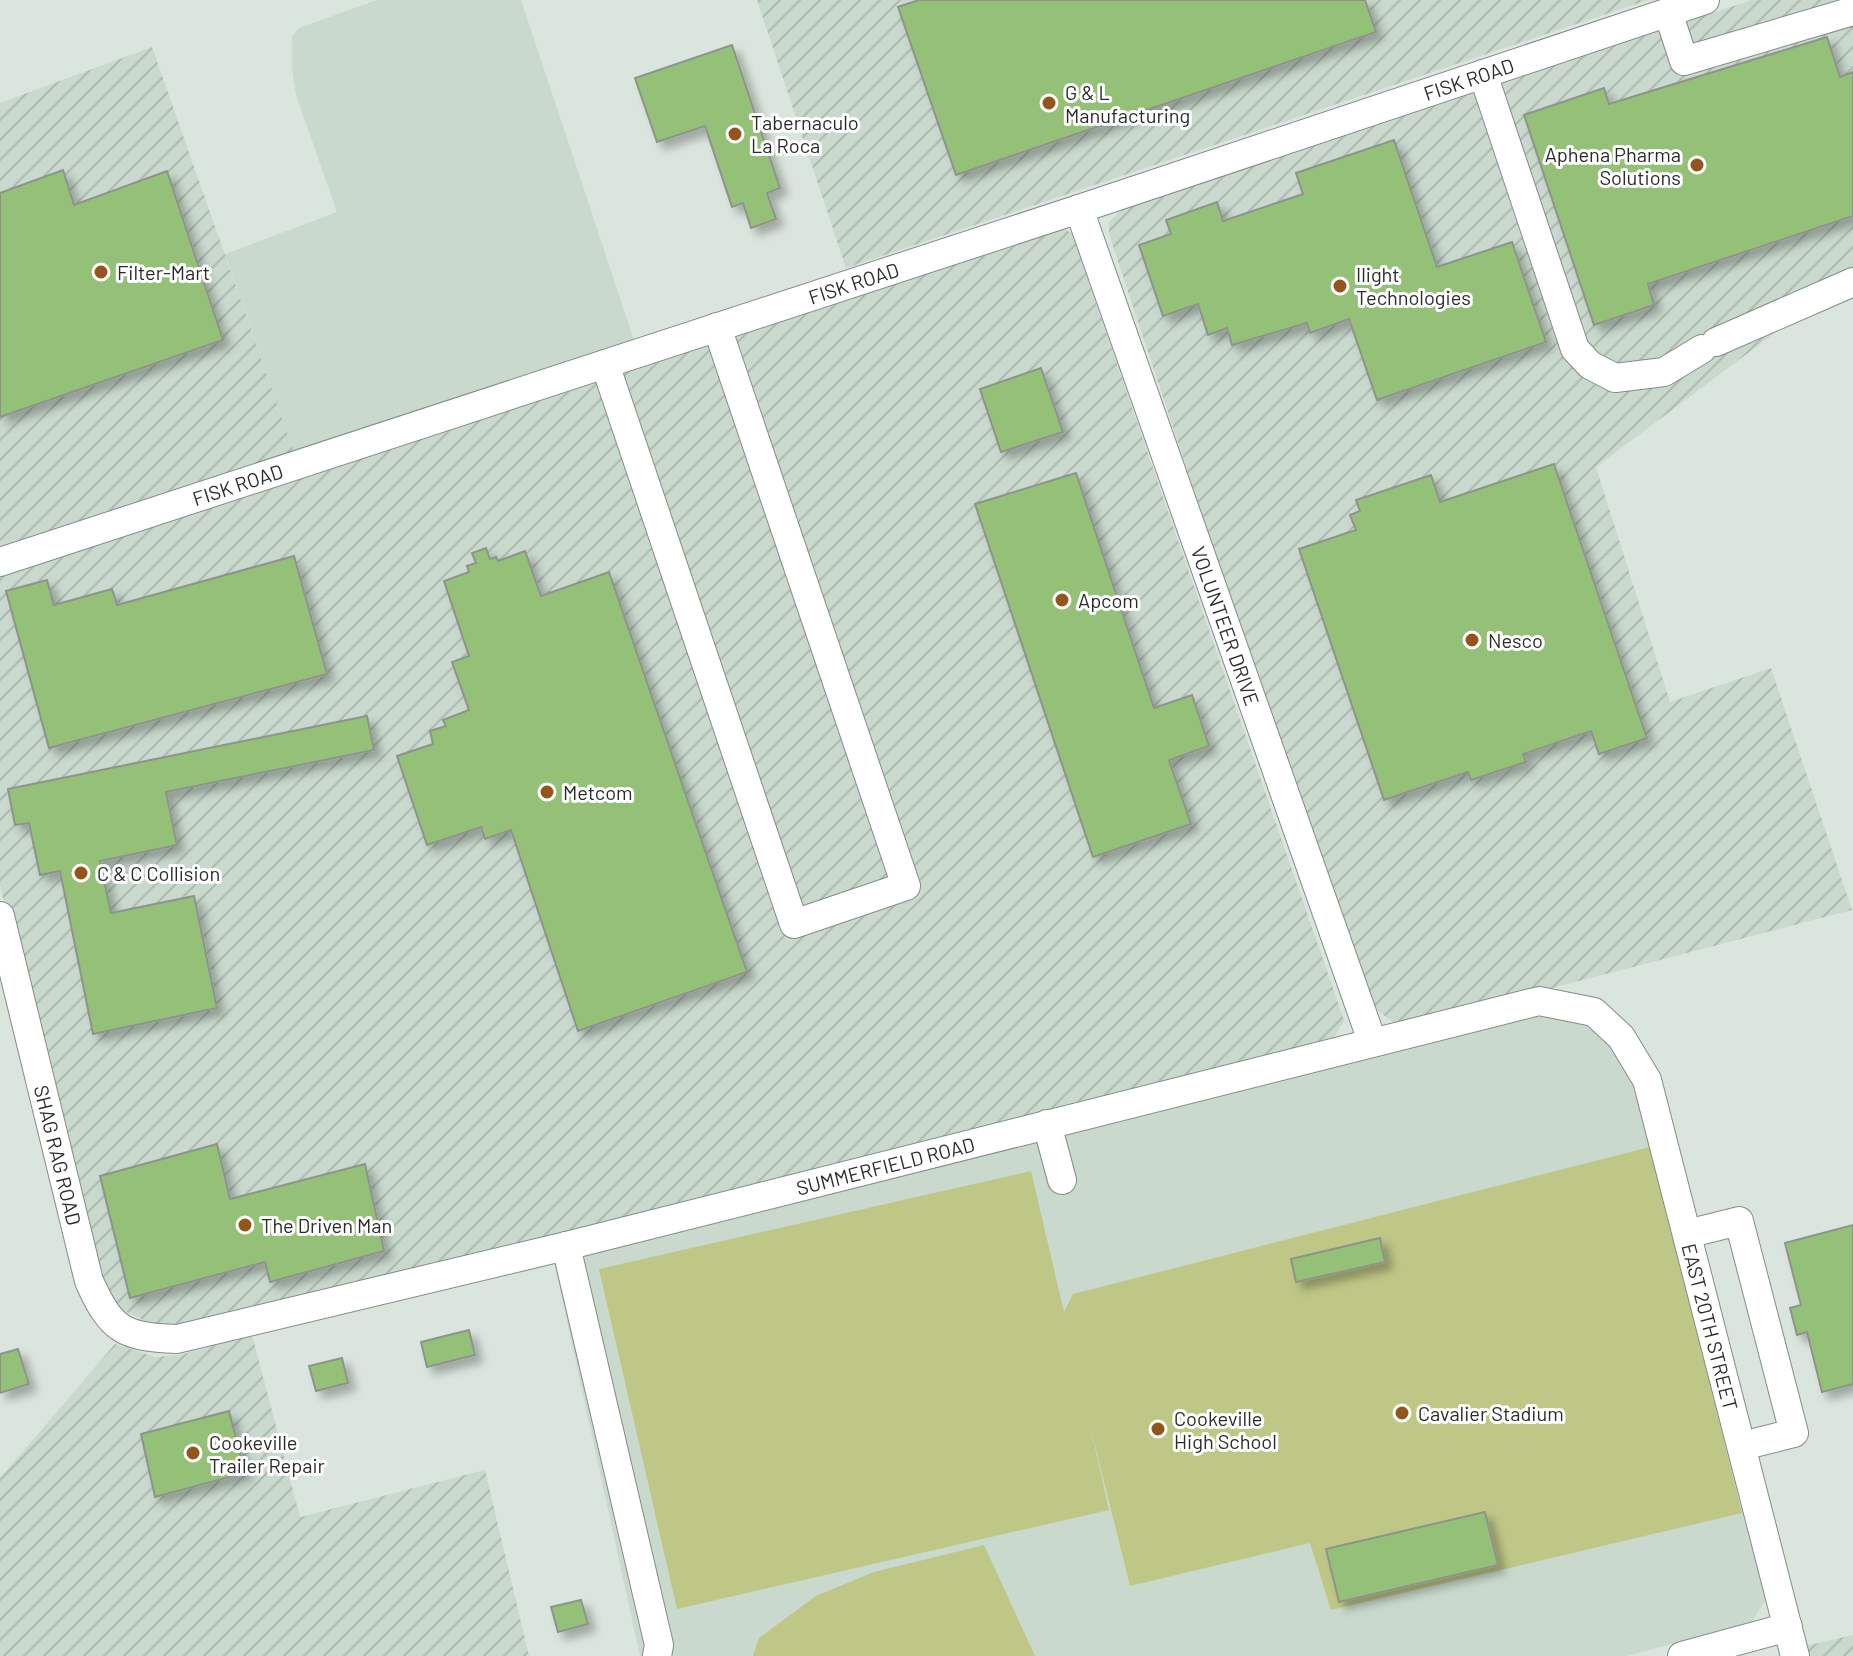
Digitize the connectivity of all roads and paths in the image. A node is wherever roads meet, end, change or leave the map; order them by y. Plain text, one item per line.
1 (1705, 0) edge
2 (1853, 11) edge
3 (1668, 12) junction
4 (1483, 74) junction
5 (1079, 209) junction
6 (1853, 282) edge
7 (717, 327) junction
8 (605, 364) junction
9 (0, 562) edge
10 (0, 916) edge
11 (1594, 1012) joint
12 (1372, 1041) junction
13 (1047, 1124) junction
14 (1062, 1180) dead end
15 (1687, 1234) junction
16 (566, 1246) junction
17 (177, 1339) joint
18 (1742, 1446) junction
19 (1788, 1627) junction
20 (657, 1656) edge
21 (1682, 1656) edge
22 (1795, 1656) edge

1 - 3 street, FISK ROAD
2 - 3 street
3 - 4 street, FISK ROAD
4 - 5 street, FISK ROAD
4 - 6 street
5 - 7 street, FISK ROAD
5 - 12 street, VOLUNTEER DRIVE
7 - 8 street, FISK ROAD
7 - 8 street
8 - 9 street, FISK ROAD
10 - 17 street, SHAG RAG ROAD
11 - 12 street, SUMMERFIELD ROAD
11 - 15 street, EAST 20TH STREET
12 - 13 street, SUMMERFIELD ROAD
13 - 14 street
13 - 16 street, SUMMERFIELD ROAD
15 - 18 street, EAST 20TH STREET
15 - 18 street
16 - 17 street, SUMMERFIELD ROAD
16 - 20 street
18 - 19 street, EAST 20TH STREET
19 - 21 street
19 - 22 street, EAST 20TH STREET

